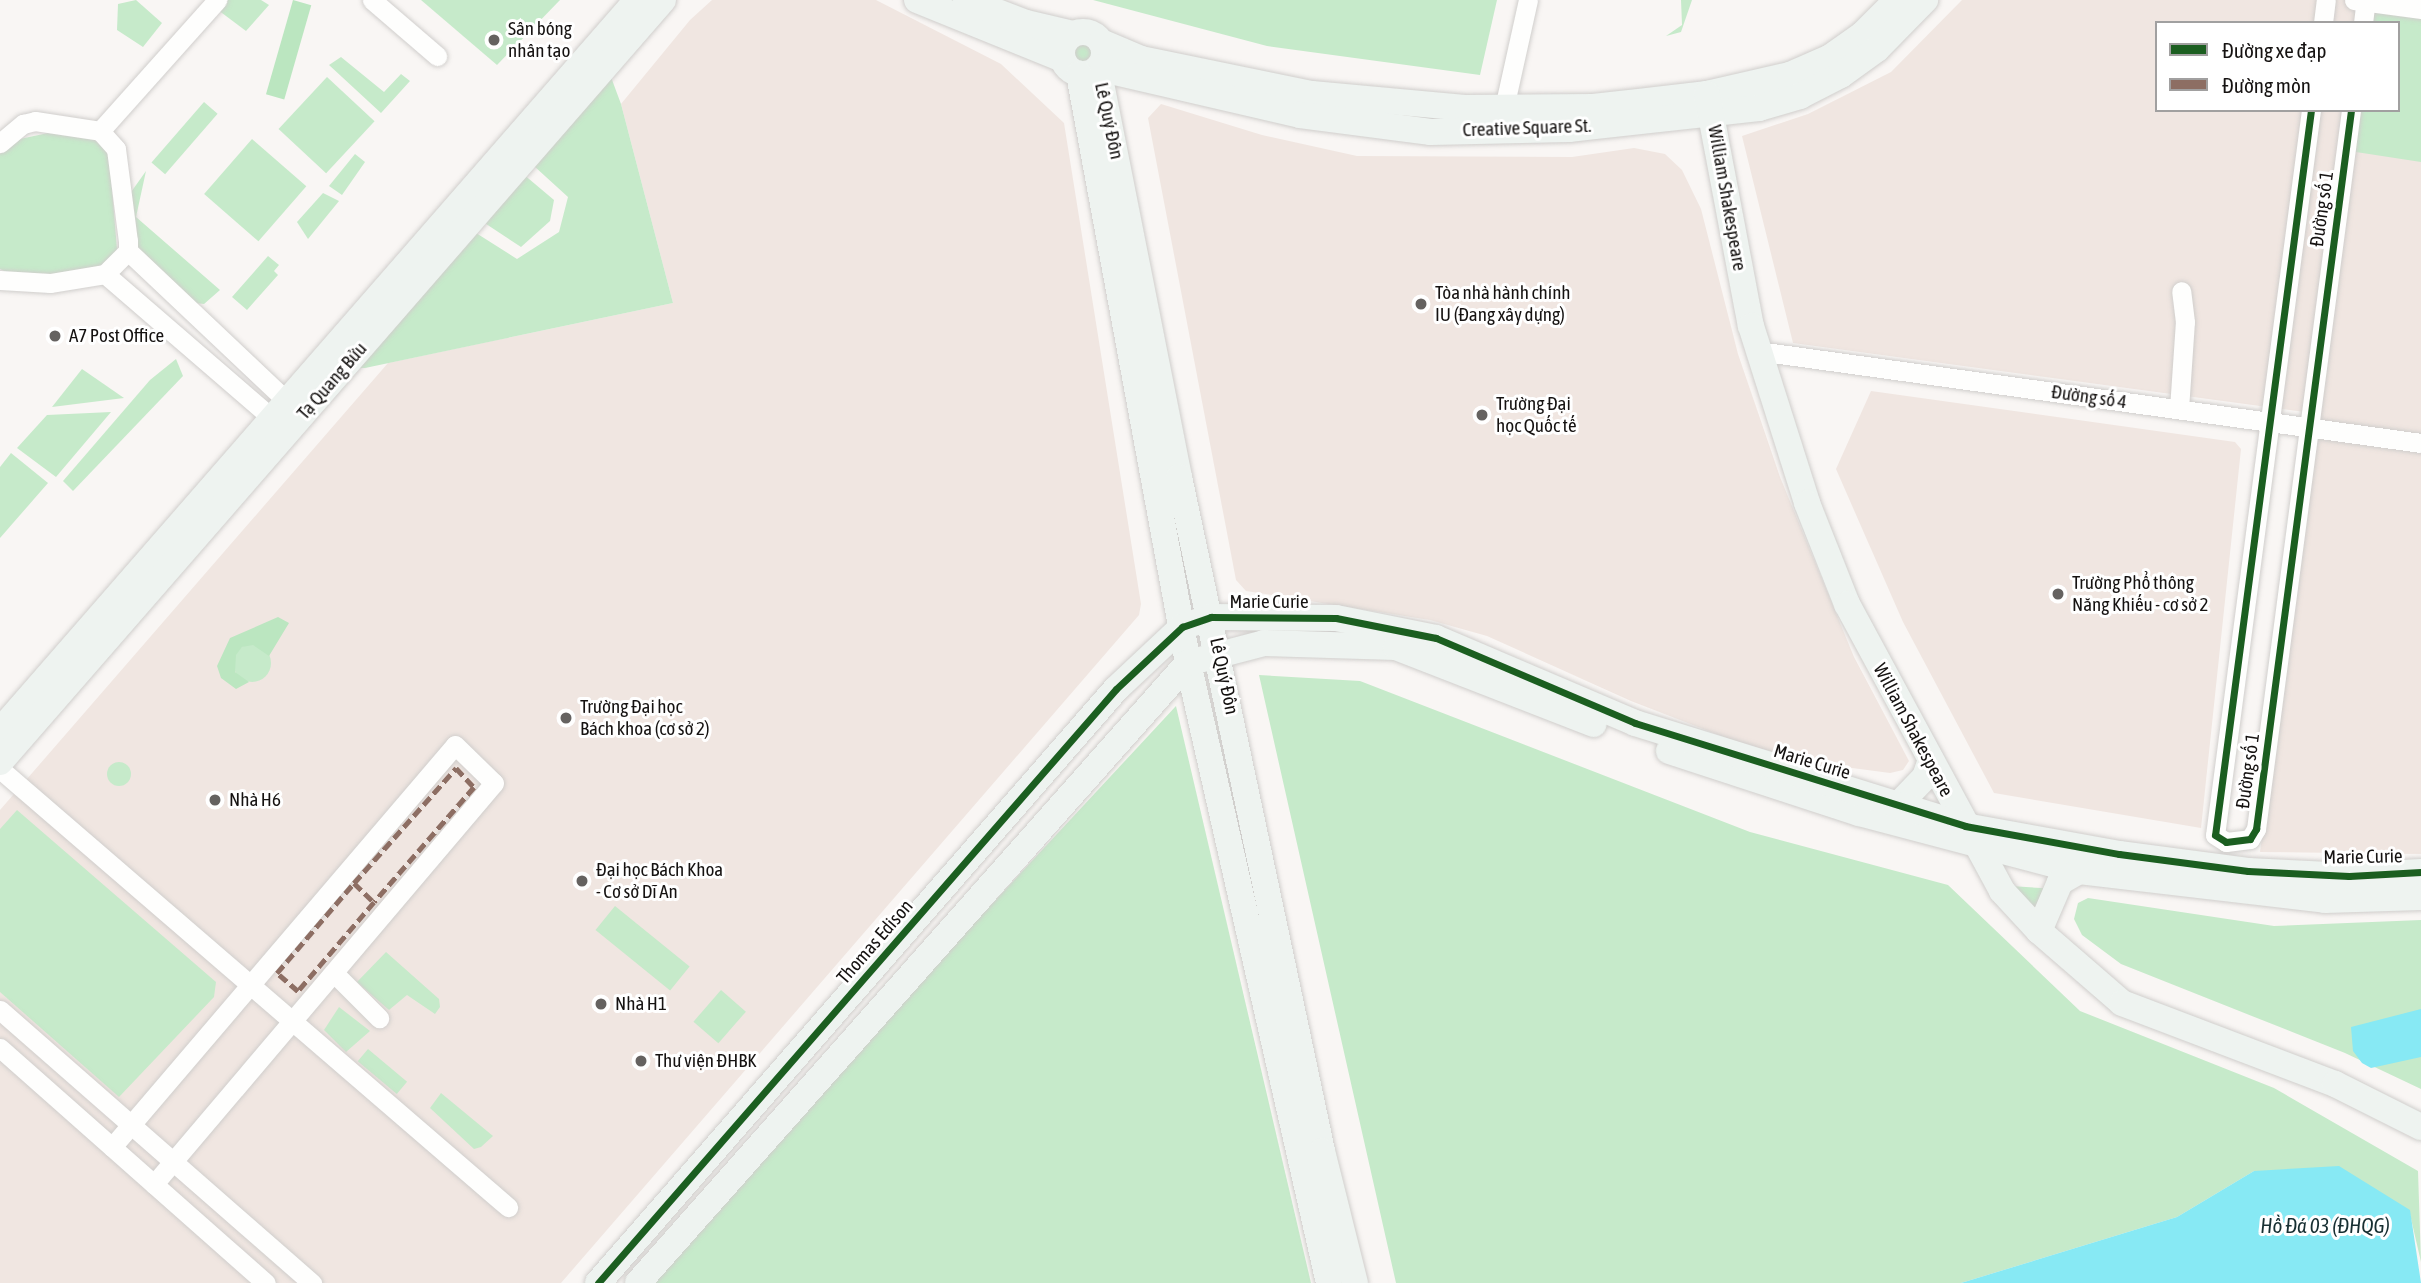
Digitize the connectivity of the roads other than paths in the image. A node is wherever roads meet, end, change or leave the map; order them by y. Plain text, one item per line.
1 (217, 0) edge
2 (372, 0) edge
3 (637, 0) edge
4 (663, 0) edge
5 (917, 0) edge
6 (966, 0) edge
7 (1528, 0) edge
8 (1897, 0) edge
9 (1925, 0) edge
10 (2326, 0) edge
11 (2362, 1) edge
12 (2421, 9) edge
13 (1018, 10) edge
14 (2323, 21) edge
15 (2363, 21) edge
16 (436, 56) dead end
17 (1085, 61) junction
18 (1709, 104) junction
19 (1504, 108) junction
20 (2311, 112) edge
21 (2351, 112) edge
22 (100, 131) junction
23 (0, 144) edge
24 (483, 191) junction
25 (128, 251) junction
26 (105, 274) junction
27 (0, 279) edge
28 (2181, 291) dead end
29 (1758, 351) junction
30 (2179, 410) junction
31 (287, 417) junction
32 (2269, 422) junction
33 (2309, 428) junction
34 (2421, 443) edge
35 (1166, 480) junction
36 (1211, 617) junction
37 (1182, 627) junction
38 (1219, 652) junction
39 (1188, 663) junction
40 (0, 731) edge
41 (1931, 760) junction
42 (0, 762) edge
43 (0, 769) edge
44 (1899, 804) junction
45 (1003, 819) junction
46 (1970, 835) junction
47 (1030, 841) junction
48 (2079, 871) junction
49 (2421, 872) edge
50 (2421, 897) edge
51 (2039, 931) junction
52 (334, 973) junction
53 (253, 987) junction
54 (0, 1010) edge
55 (379, 1018) dead end
56 (293, 1021) junction
57 (0, 1048) edge
58 (132, 1125) junction
59 (2421, 1127) edge
60 (112, 1147) junction
61 (1310, 1154) junction
62 (173, 1162) junction
63 (154, 1184) junction
64 (508, 1207) dead end
65 (266, 1283) edge
66 (312, 1283) edge
67 (598, 1283) edge
68 (638, 1283) edge
69 (1329, 1283) edge
70 (1355, 1283) edge

1 - 22 street
2 - 16 street
3 - 24 street, Tạ Quang Bửu
4 - 24 street, Tạ Quang Bửu
5 - 17 street
6 - 13 street
7 - 19 street
8 - 18 street, Creative Square St.
9 - 18 street, Creative Square St.
10 - 14 street
11 - 12 street
11 - 15 street
13 - 17 street
17 - 18 street, Creative Square St.
17 - 19 street, Creative Square St.
17 - 35 street, Lê Quý Đôn
18 - 19 street, Creative Square St.
18 - 29 street, William Shakespeare
20 - 32 street, Đường số 1
21 - 33 street, Đường số 1
22 - 23 street
22 - 25 street
24 - 31 street, Tạ Quang Bửu
25 - 26 street
25 - 31 street
26 - 27 street
26 - 31 street
28 - 30 street
29 - 30 street, Đường số 4
29 - 41 street, William Shakespeare
30 - 32 street, Đường số 4
31 - 40 street, Tạ Quang Bửu
31 - 42 street, Tạ Quang Bửu
32 - 33 street, Đường số 4
32 - 33 street, Đường số 1
33 - 34 street, Đường số 4
35 - 36 street, Lê Quý Đôn
35 - 37 street, Lê Quý Đôn
36 - 37 street, Marie Curie
36 - 38 street, Lê Quý Đôn
36 - 44 street, Marie Curie
37 - 39 street, Lê Quý Đôn
37 - 45 street, Thomas Edison
38 - 39 street, Marie Curie
38 - 46 street, Marie Curie
38 - 61 street, Lê Quý Đôn
39 - 47 street
39 - 61 street, Lê Quý Đôn
41 - 44 street
41 - 46 street, William Shakespeare
43 - 53 street
44 - 46 street, Marie Curie
45 - 47 street
45 - 67 street, Thomas Edison
46 - 48 street, Marie Curie
46 - 49 street, Marie Curie
46 - 51 street, William Shakespeare
47 - 68 street
48 - 50 street, Marie Curie
48 - 51 street
51 - 59 street, William Shakespeare
52 - 53 street
52 - 55 street
52 - 56 street
53 - 56 street
53 - 58 street
54 - 58 street
56 - 62 street
56 - 64 street
57 - 60 street
58 - 60 street
58 - 62 street
60 - 63 street
61 - 69 street, Lê Quý Đôn
61 - 70 street, Lê Quý Đôn
62 - 63 street
62 - 66 street
63 - 65 street

